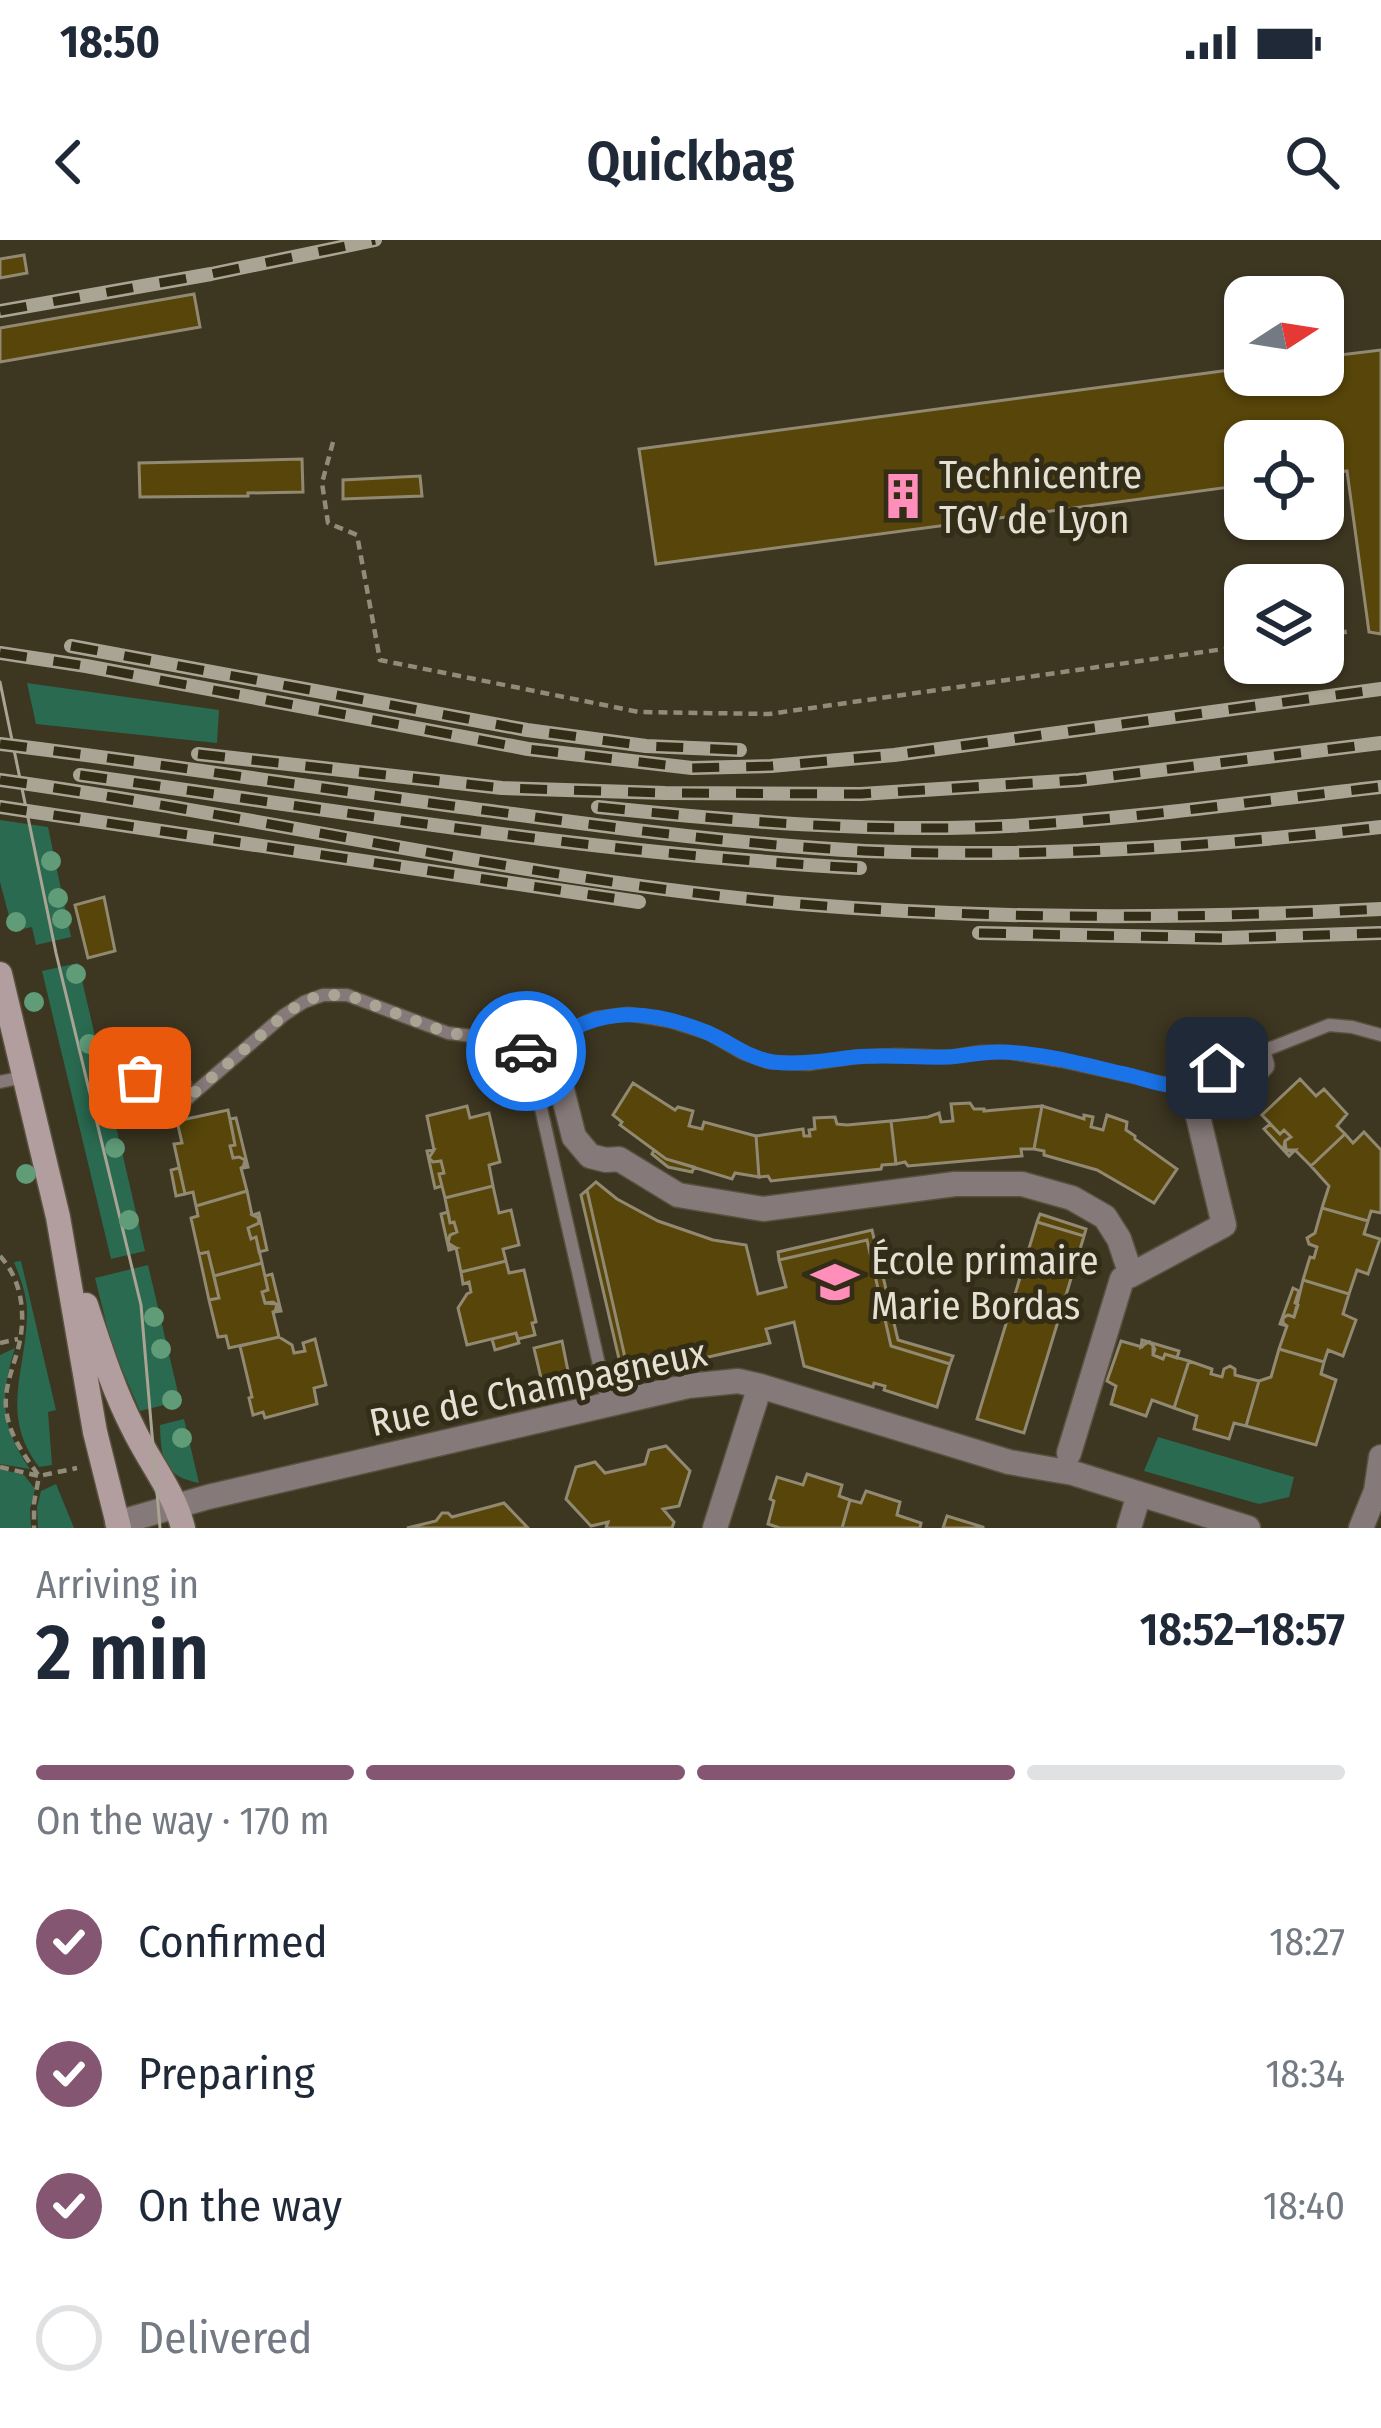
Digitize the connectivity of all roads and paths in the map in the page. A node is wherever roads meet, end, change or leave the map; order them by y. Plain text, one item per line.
1 (332, 442) dead end
2 (1352, 632) dead end
3 (1344, 633) edge
4 (1224, 649) edge
5 (0, 974) edge
6 (559, 1034) junction
7 (1381, 1035) edge
8 (1258, 1051) junction
9 (534, 1054) junction
10 (12, 1079) edge
11 (185, 1084) dead end
12 (58, 1217) junction
13 (0, 1256) edge
14 (1131, 1275) junction
15 (20, 1338) junction
16 (2, 1343) edge
17 (760, 1386) junction
18 (608, 1404) junction
19 (1069, 1453) dead end
20 (1381, 1456) edge
21 (0, 1467) edge
22 (77, 1468) dead end
23 (38, 1476) junction
24 (1139, 1494) junction
25 (181, 1517) edge
26 (118, 1526) edge
27 (34, 1528) edge
28 (715, 1528) edge
29 (1130, 1528) edge
30 (1248, 1528) edge
31 (1361, 1528) edge

1 - 4 path
2 - 3 path
5 - 10 street
6 - 8 lane
6 - 9 lane
6 - 14 street
7 - 8 lane
8 - 14 street
9 - 11 lane
9 - 18 lane
10 - 12 street
12 - 25 street
12 - 26 street
13 - 15 path
14 - 19 street
15 - 16 path
15 - 23 path
17 - 18 street, Rue de Champagneux
17 - 24 street, Rue de Champagneux
17 - 28 street
18 - 25 street, Rue de Champagneux
20 - 31 street
21 - 23 path
22 - 23 path
23 - 27 path
24 - 29 street
24 - 30 street, Rue de Champagneux
25 - 26 street, Rue de Champagneux

